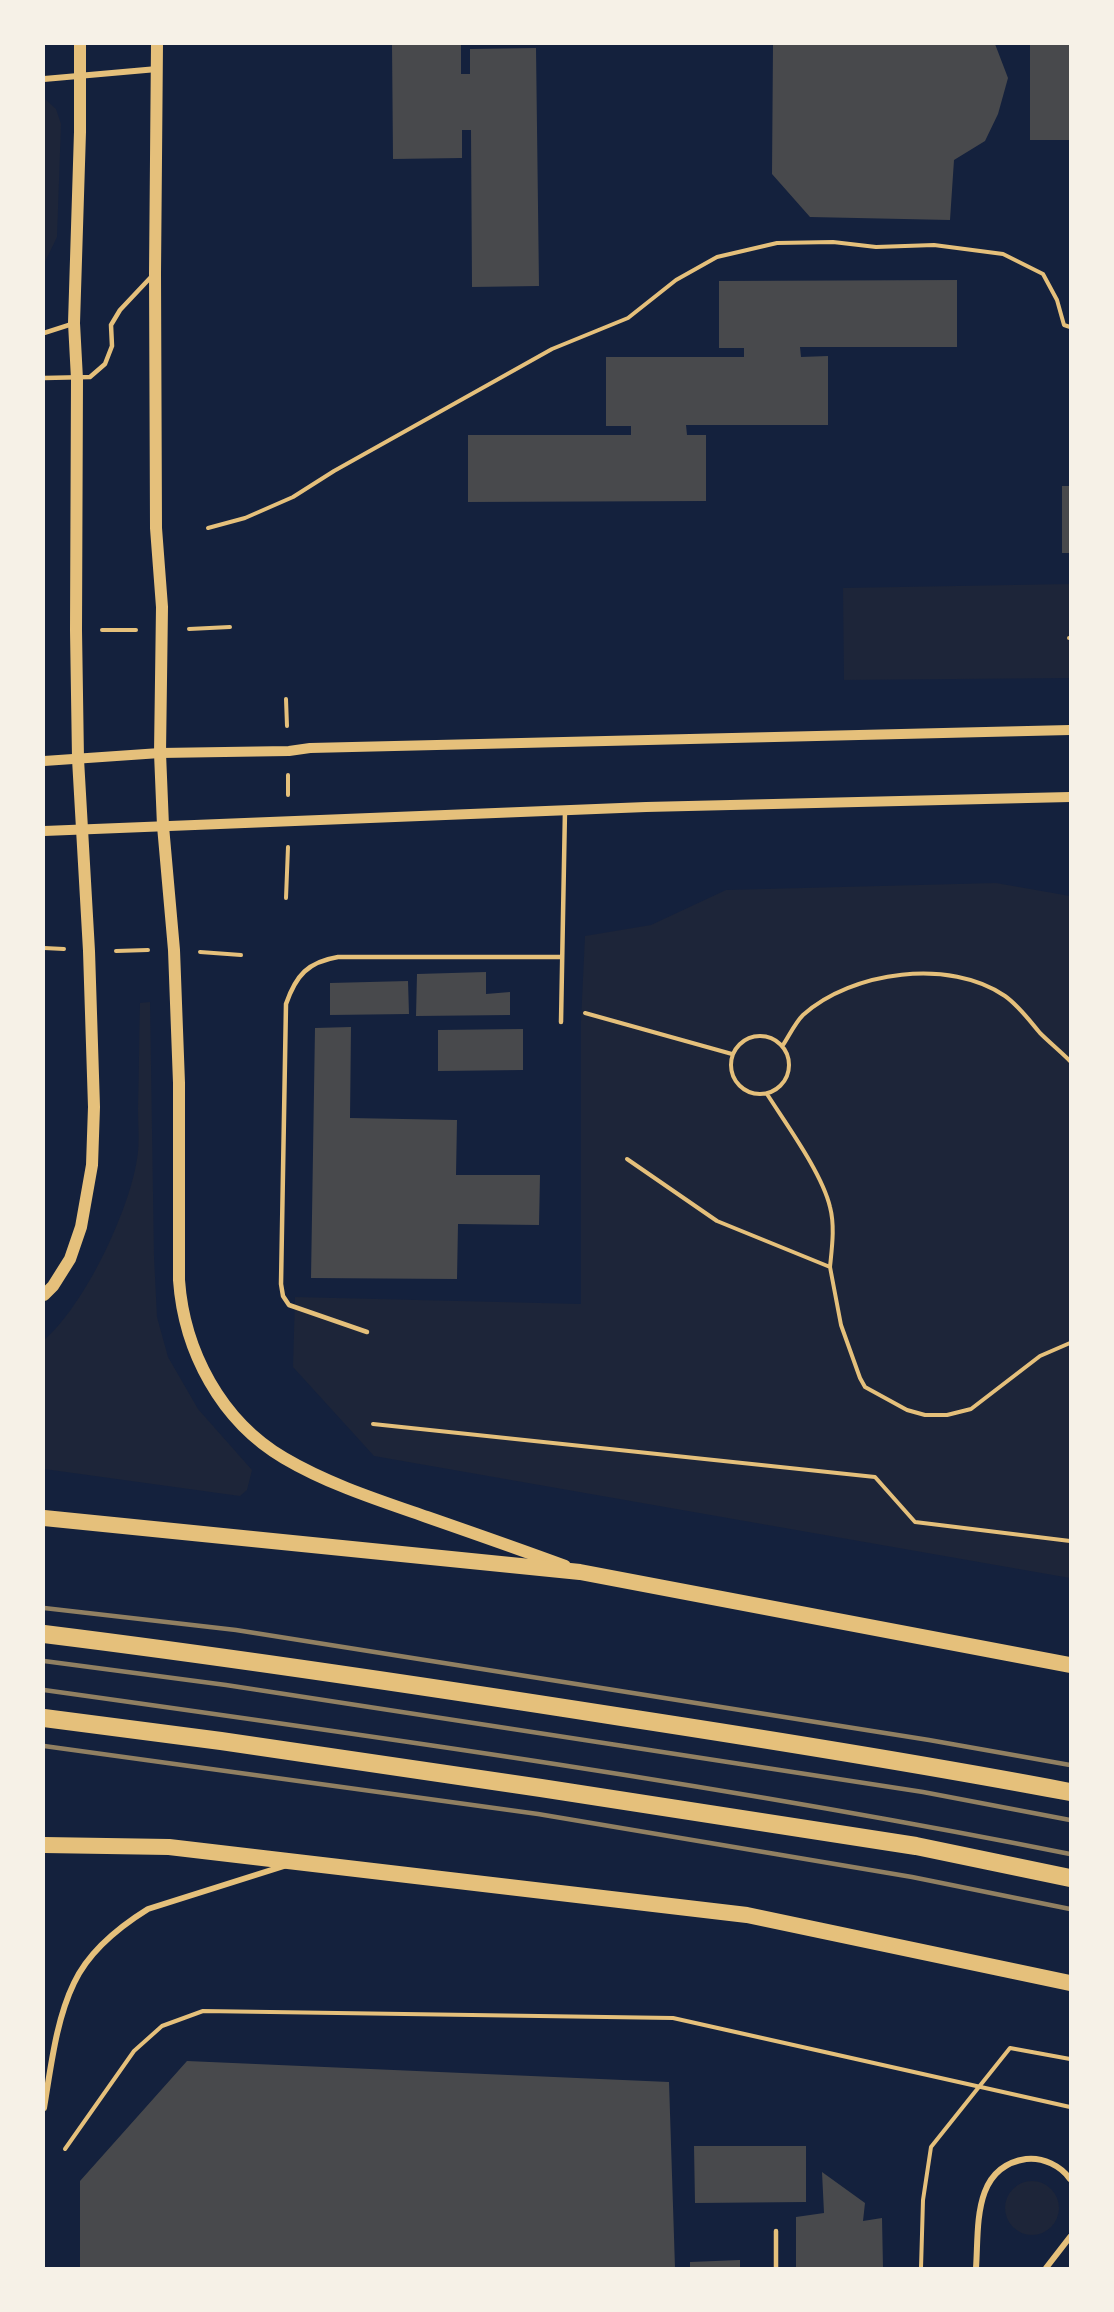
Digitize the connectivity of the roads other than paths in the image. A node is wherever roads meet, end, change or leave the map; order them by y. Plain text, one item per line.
1 (80, 44) edge
2 (158, 44) edge
3 (157, 69) junction
4 (79, 76) junction
5 (44, 79) edge
6 (155, 273) junction
7 (74, 323) junction
8 (44, 333) edge
9 (44, 378) edge
10 (77, 379) junction
11 (1071, 730) edge
12 (160, 753) junction
13 (78, 759) junction
14 (44, 761) edge
15 (1071, 797) edge
16 (565, 810) junction
17 (163, 826) junction
18 (81, 829) junction
19 (44, 831) edge
20 (562, 957) junction
21 (561, 1022) dead end
22 (44, 1295) edge
23 (367, 1332) dead end
24 (44, 1518) edge
25 (580, 1572) junction
26 (44, 1634) edge
27 (1071, 1665) edge
28 (44, 1718) edge
29 (1071, 1792) edge
30 (44, 1845) edge
31 (298, 1861) junction
32 (1071, 1878) edge
33 (1071, 1983) edge
34 (44, 2108) edge
35 (1071, 2179) edge
36 (776, 2231) dead end
37 (1071, 2237) edge
38 (776, 2268) edge
39 (976, 2268) edge
40 (1046, 2268) edge

1 - 4 main road
2 - 3 main road
3 - 4 street
3 - 6 main road
4 - 5 street
4 - 7 main road
6 - 10 lane
6 - 12 main road
7 - 8 lane
7 - 10 main road
9 - 10 lane
10 - 13 main road
11 - 12 street
12 - 13 street
12 - 17 main road
13 - 14 street
13 - 18 main road
15 - 16 street
16 - 17 street
16 - 20 lane
17 - 18 street
17 - 25 main road
18 - 19 street
18 - 22 main road
20 - 21 lane
20 - 23 lane
24 - 25 highway
25 - 27 highway
26 - 29 highway
28 - 32 highway
30 - 31 highway
31 - 33 highway
31 - 34 street
35 - 39 street
36 - 38 lane
37 - 40 street

